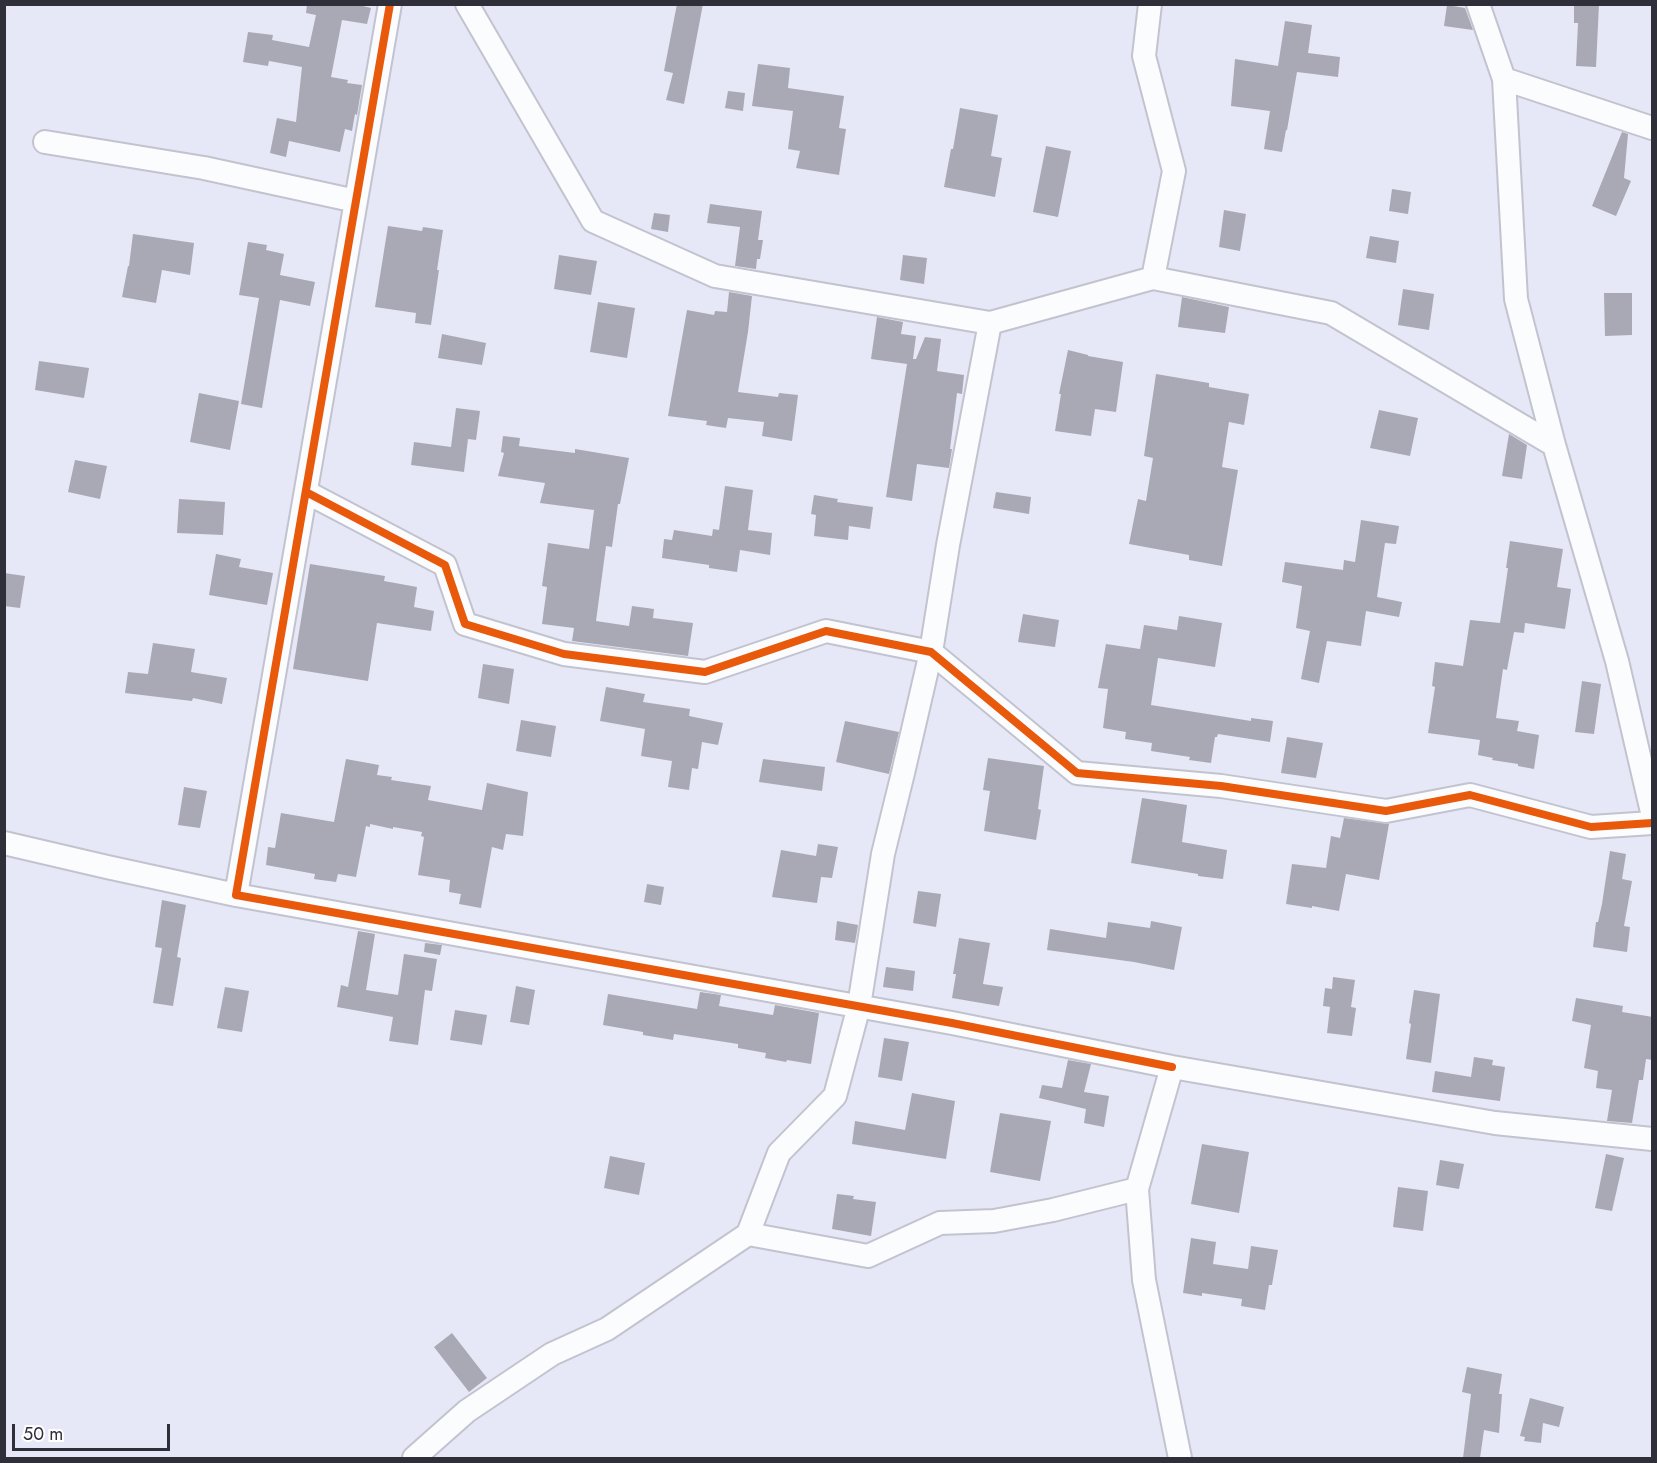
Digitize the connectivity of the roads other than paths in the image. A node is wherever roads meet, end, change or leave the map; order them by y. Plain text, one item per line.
1 (390, 4) edge
2 (467, 4) edge
3 (1150, 4) edge
4 (1478, 4) edge
5 (1504, 79) junction
6 (1653, 128) edge
7 (45, 142) dead end
8 (356, 201) junction
9 (1153, 278) junction
10 (990, 323) junction
11 (1554, 446) junction
12 (306, 492) junction
13 (931, 652) junction
14 (1653, 812) edge
15 (1653, 823) edge
16 (4, 843) edge
17 (236, 895) junction
18 (859, 1006) junction
19 (1172, 1067) junction
20 (1653, 1139) edge
21 (1137, 1189) junction
22 (748, 1234) junction
23 (414, 1458) edge
24 (1180, 1458) edge

1 - 8 street
2 - 10 street
3 - 9 street
4 - 5 street
5 - 6 street
5 - 11 street
7 - 8 street
8 - 12 street
9 - 10 street
9 - 11 street
10 - 13 street
11 - 14 street
12 - 13 street
12 - 17 street
13 - 15 street
13 - 18 street
16 - 17 street
17 - 18 street
18 - 19 street
18 - 22 street
19 - 20 street
19 - 21 street
21 - 22 street
21 - 24 street
22 - 23 street

